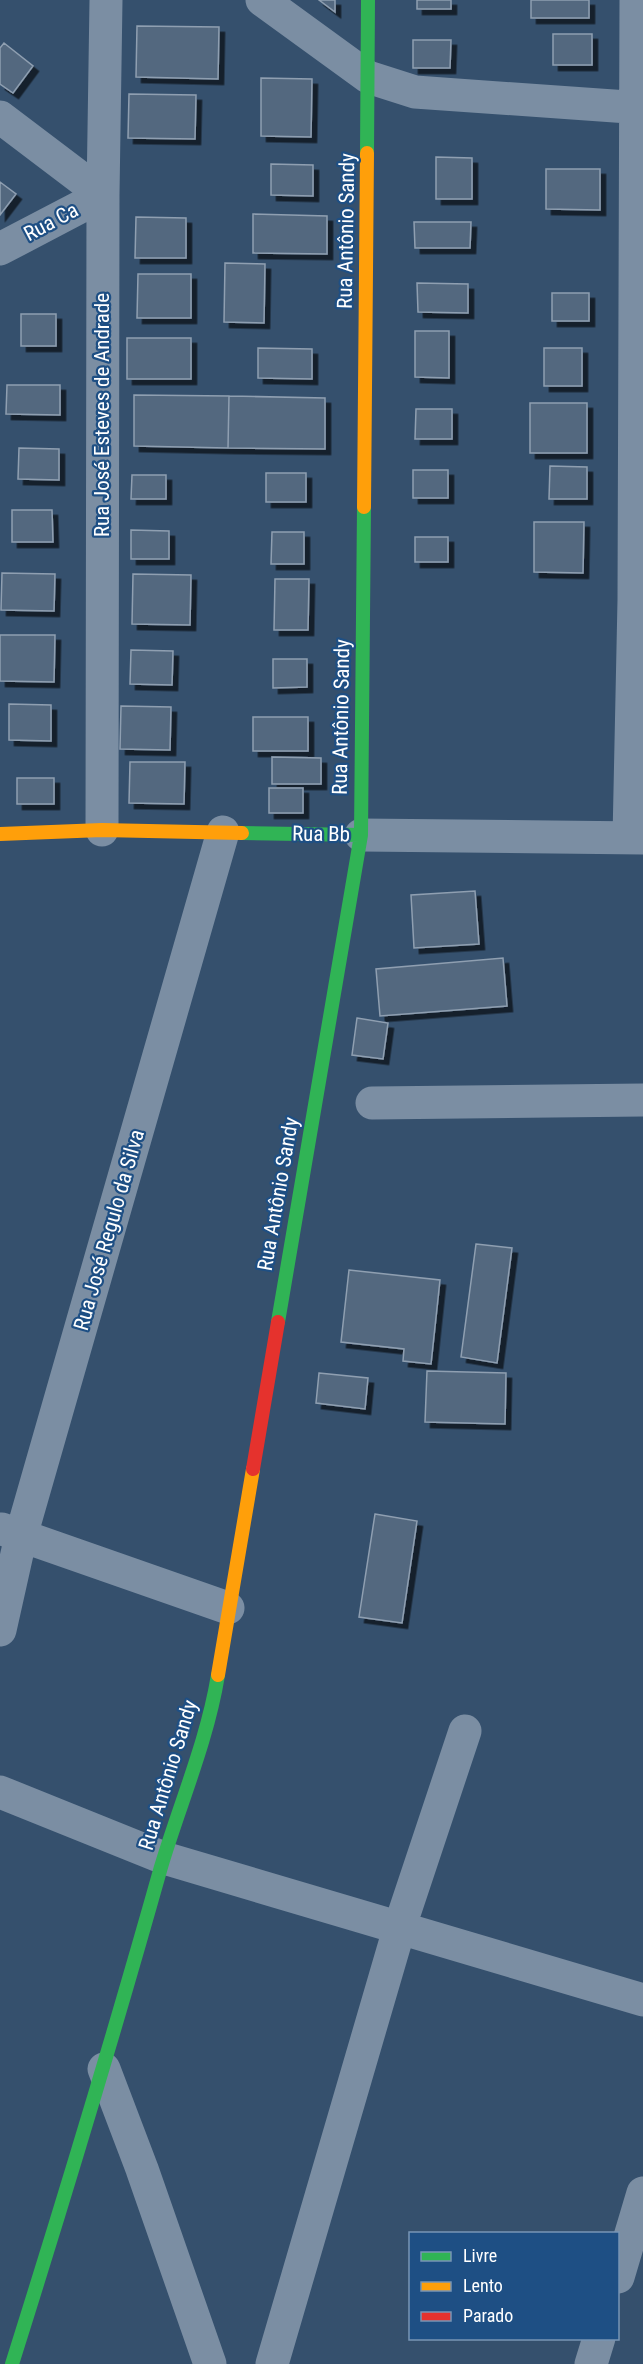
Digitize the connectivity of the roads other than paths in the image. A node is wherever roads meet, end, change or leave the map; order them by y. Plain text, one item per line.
1 (106, 0) edge
2 (262, 0) edge
3 (368, 0) edge
4 (636, 0) edge
5 (368, 77) junction
6 (640, 108) edge
7 (0, 117) edge
8 (103, 195) junction
9 (0, 249) edge
10 (639, 355) edge
11 (639, 600) edge
12 (102, 830) junction
13 (223, 832) junction
14 (0, 834) edge
15 (361, 835) junction
16 (636, 838) edge
17 (643, 1100) edge
18 (372, 1103) dead end
19 (11, 1532) edge
20 (228, 1608) junction
21 (0, 1630) edge
22 (465, 1731) dead end
23 (0, 1792) edge
24 (164, 1858) junction
25 (400, 1926) junction
26 (643, 2000) edge
27 (104, 2069) junction
28 (643, 2193) edge
29 (619, 2274) edge
30 (598, 2340) edge
31 (12, 2364) edge
32 (210, 2364) edge
33 (272, 2364) edge
34 (591, 2364) edge

1 - 8 street, Rua José Esteves de Andrade
2 - 5 street
3 - 5 street, Rua Antônio Sandy
4 - 6 street
5 - 6 street
5 - 15 street, Rua Antônio Sandy
6 - 10 street
7 - 8 street
8 - 9 street, Rua Ca
8 - 12 street, Rua José Esteves de Andrade
10 - 11 street
11 - 16 street
12 - 13 street, Rua Bb
12 - 14 street, Rua Bb
13 - 15 street, Rua Bb
13 - 19 street, Rua José Regulo da Silva
15 - 16 street, Rua Bb
15 - 20 street, Rua Antônio Sandy
17 - 18 street
19 - 20 street
19 - 21 street, Rua José Regulo da Silva
20 - 24 street, Rua Antônio Sandy
22 - 25 street
23 - 24 street
24 - 25 street
24 - 27 street, Rua Antônio Sandy
25 - 26 street
25 - 33 street
27 - 31 street, Rua Antônio Sandy
27 - 32 street
28 - 29 street
30 - 34 street

